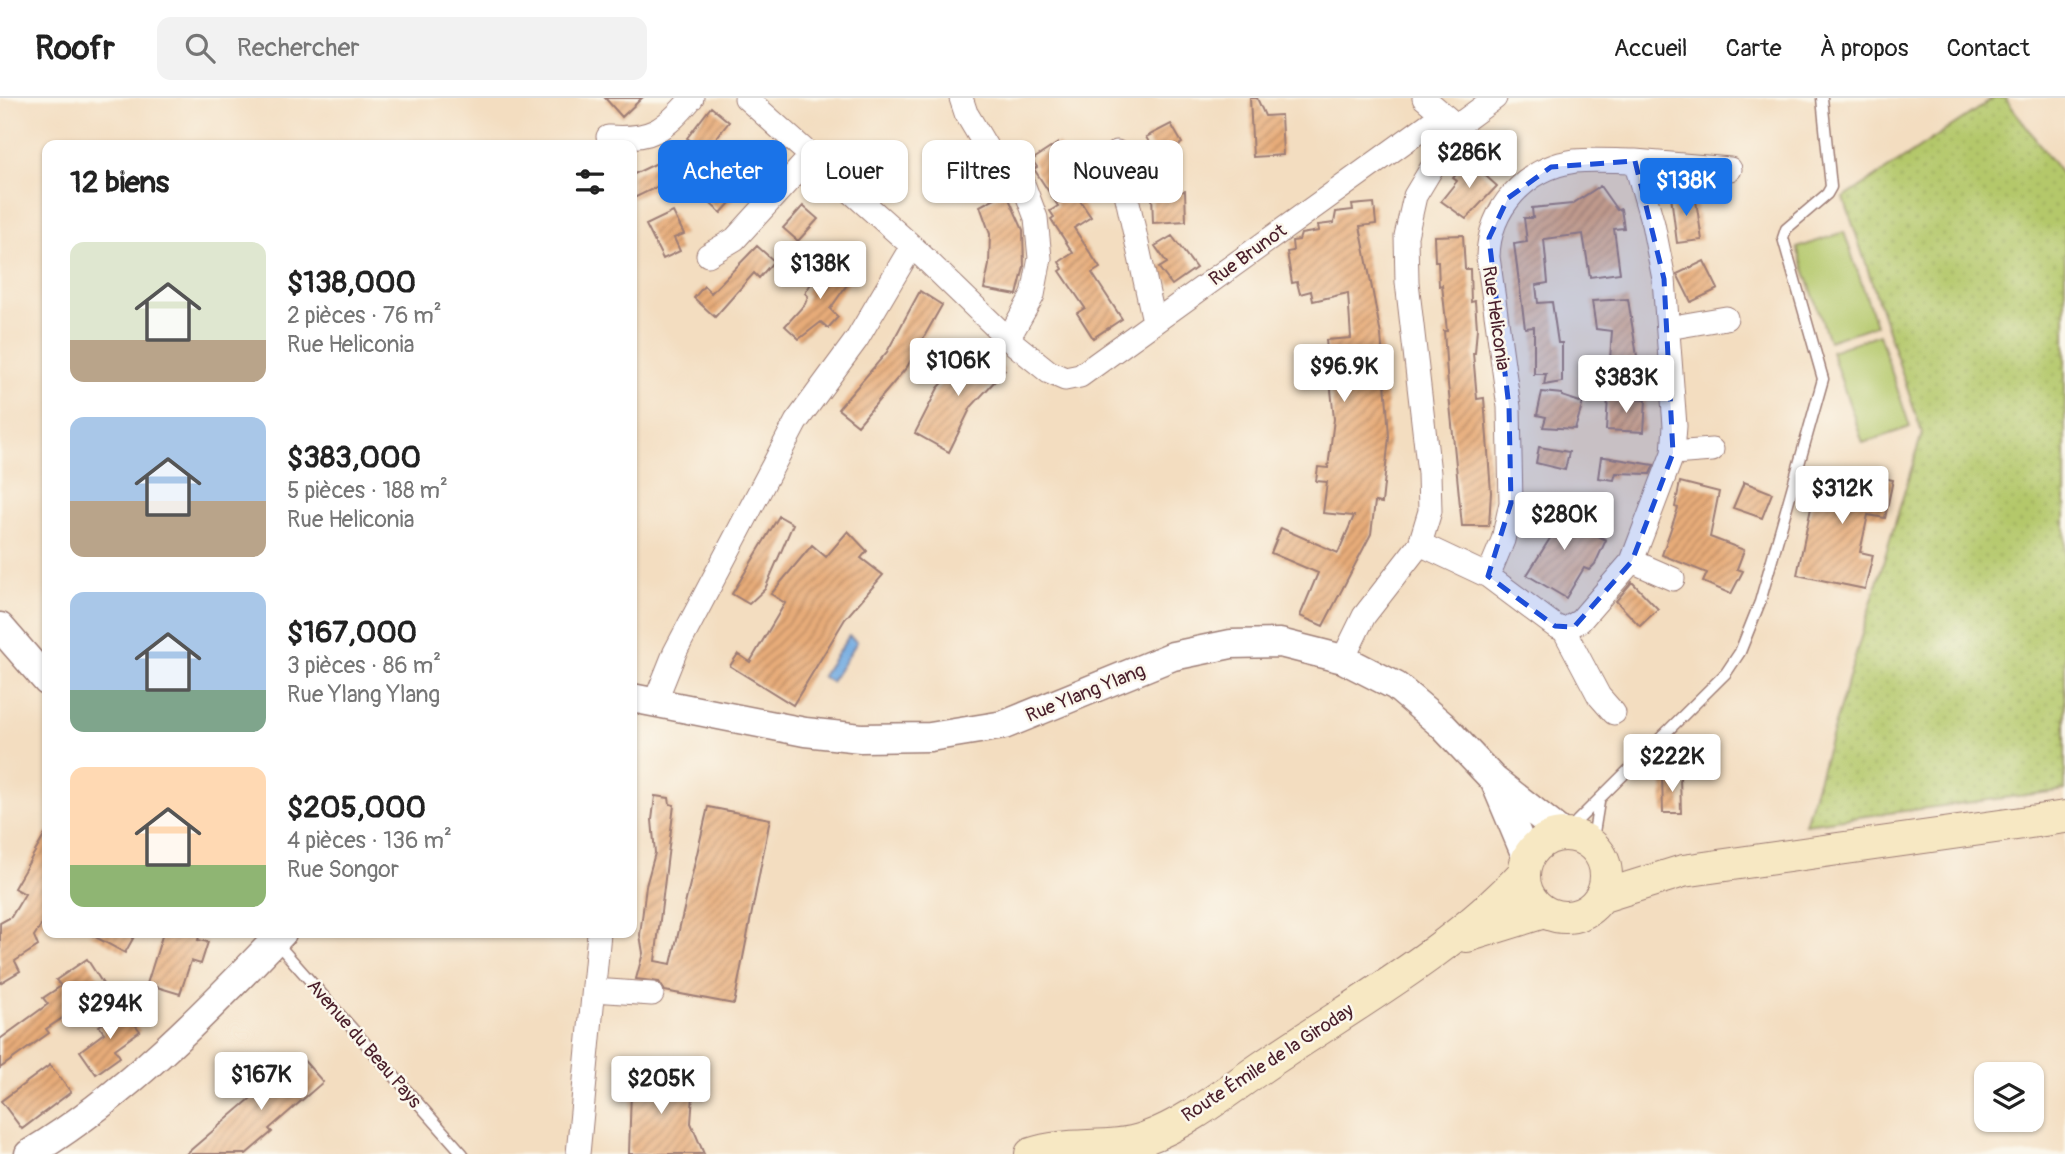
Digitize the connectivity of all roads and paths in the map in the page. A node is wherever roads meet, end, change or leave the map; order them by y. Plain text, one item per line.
1 (692, 98) edge
2 (746, 98) edge
3 (961, 98) edge
4 (1424, 98) edge
5 (1495, 98) edge
6 (1822, 98) edge
7 (1450, 120) junction
8 (608, 137) dead end
9 (801, 147) edge
10 (1635, 161) junction
11 (801, 167) edge
12 (1730, 169) dead end
13 (864, 203) edge
14 (1128, 203) edge
15 (912, 246) junction
16 (708, 255) dead end
17 (1726, 318) dead end
18 (1154, 321) junction
19 (1668, 328) junction
20 (1009, 339) junction
21 (1712, 450) dead end
22 (1673, 453) junction
23 (1420, 544) junction
24 (1632, 561) junction
25 (1488, 576) junction
26 (1674, 579) dead end
27 (0, 627) edge
28 (1564, 630) junction
29 (1343, 659) junction
30 (42, 675) edge
31 (644, 700) edge
32 (1614, 713) dead end
33 (1494, 780) junction
34 (1599, 802) junction
35 (2065, 817) edge
36 (1580, 842) junction
37 (1525, 866) junction
38 (1682, 871) junction
39 (1601, 897) junction
40 (1544, 912) junction
41 (272, 938) edge
42 (278, 938) edge
43 (599, 938) edge
44 (1413, 965) junction
45 (594, 990) junction
46 (652, 994) dead end
47 (1135, 1147) edge
48 (29, 1154) edge
49 (463, 1154) edge
50 (578, 1154) edge
51 (1031, 1154) edge

1 - 8 street
2 - 9 street
3 - 20 street
4 - 7 street
5 - 7 street, Rue Brunot
6 - 34 lane
7 - 18 street, Rue Brunot
7 - 23 street
10 - 12 street, Rue Heliconia
10 - 19 street
10 - 25 street, Rue Heliconia
11 - 16 street
13 - 15 street
14 - 18 street
15 - 20 street
15 - 31 street
17 - 19 street
18 - 20 street, Rue Brunot
19 - 22 street
21 - 22 street
22 - 24 street
23 - 25 street
23 - 29 street
24 - 26 street
24 - 28 street
25 - 28 street
27 - 30 street
28 - 32 street
29 - 31 street, Rue Ylang Ylang
29 - 33 street, Rue Ylang Ylang
33 - 36 street
33 - 37 street
34 - 36 lane
34 - 36 lane
35 - 38 main road
36 - 37 main road
36 - 38 main road
36 - 39 main road
37 - 40 main road
37 - 44 main road
38 - 39 main road
39 - 40 main road
40 - 44 main road
41 - 48 street
42 - 49 lane, Avenue du Beau Pays
43 - 45 street
44 - 47 main road, Route Émile de la Giroday
45 - 46 street
45 - 50 street
47 - 51 main road, Route Émile de la Giroday

